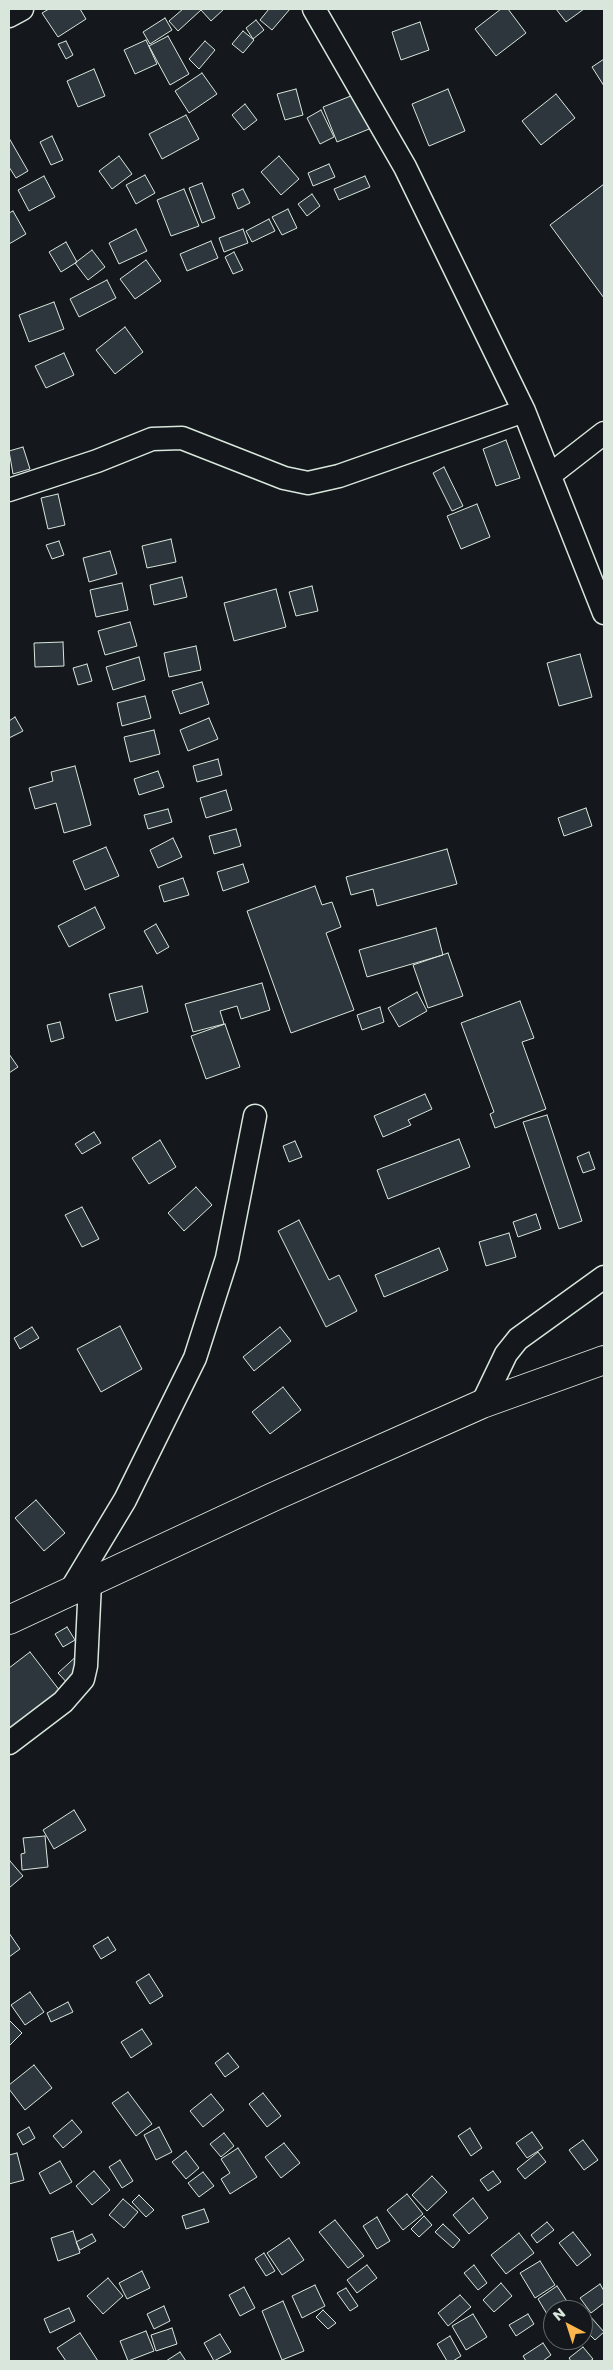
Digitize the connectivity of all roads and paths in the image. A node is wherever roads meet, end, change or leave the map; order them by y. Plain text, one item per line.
1 (22, 9) edge
2 (314, 9) edge
3 (9, 16) edge
4 (524, 411) junction
5 (604, 433) edge
6 (550, 474) junction
7 (9, 490) edge
8 (604, 613) edge
9 (254, 1116) dead end
10 (604, 1277) edge
11 (604, 1360) edge
12 (482, 1404) junction
13 (80, 1588) junction
14 (9, 1620) edge
15 (9, 1743) edge

1 - 3 street
2 - 4 street
4 - 6 street
4 - 7 street
5 - 6 street
6 - 8 street
9 - 13 street
10 - 12 street
11 - 12 main road
12 - 13 main road
13 - 14 main road
13 - 15 street

